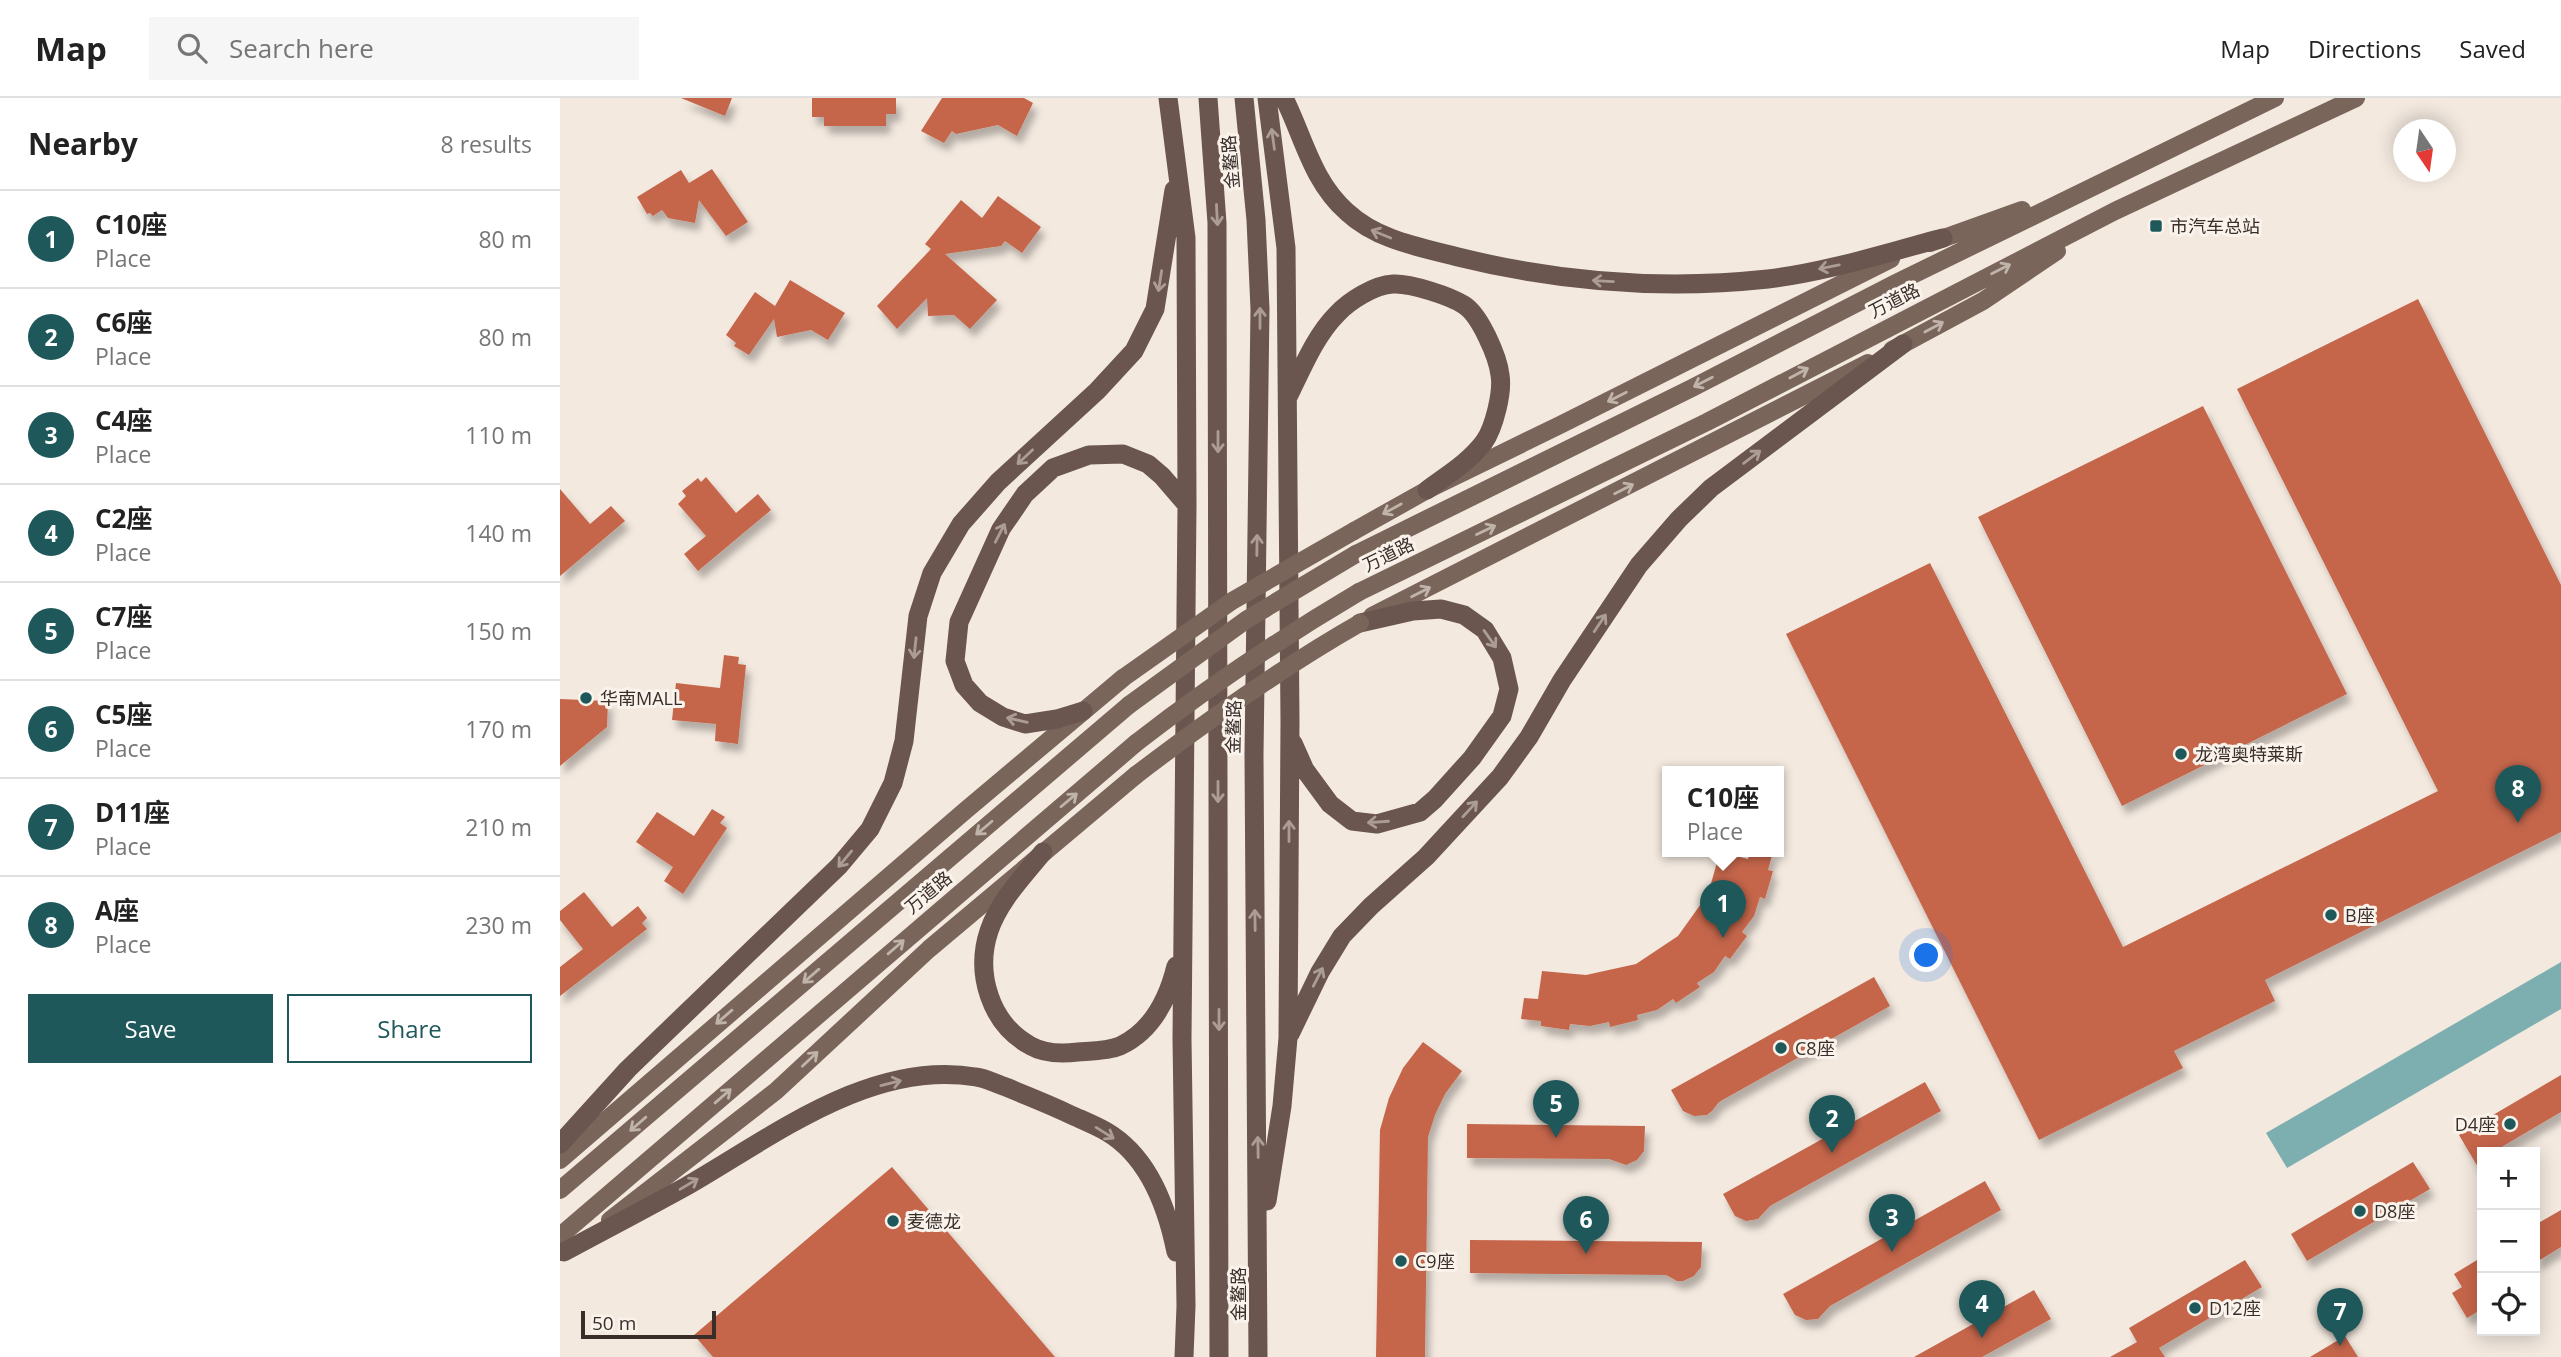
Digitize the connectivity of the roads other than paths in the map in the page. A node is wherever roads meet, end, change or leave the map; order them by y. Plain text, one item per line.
1 (1168, 98) edge
2 (1208, 98) edge
3 (1244, 98) edge
4 (1267, 98) edge
5 (1284, 98) edge
6 (2275, 98) edge
7 (2356, 98) edge
8 (1178, 165) junction
9 (2093, 186) junction
10 (2115, 211) junction
11 (1942, 238) junction
12 (1903, 344) junction
13 (1286, 401) junction
14 (1427, 490) junction
15 (1187, 505) junction
16 (1360, 622) junction
17 (1083, 711) junction
18 (1290, 721) junction
19 (1043, 852) junction
20 (1184, 928) junction
21 (1288, 1038) junction
22 (560, 1144) edge
23 (560, 1160) edge
24 (560, 1191) edge
25 (1259, 1240) junction
26 (561, 1248) edge
27 (1186, 1306) junction
28 (1184, 1357) edge
29 (1219, 1357) edge
30 (1258, 1357) edge

1 - 8 highway
2 -> 29 highway, 金鳌路
25 -> 3 highway, 金鳌路
13 -> 4 highway
11 -> 5 highway
6 - 9 main road, 万道路
7 - 10 main road, 万道路
8 - 15 highway
8 -> 22 highway
9 - 11 main road
9 -> 24 main road, 万道路, bridge
12 -> 10 main road
26 -> 10 main road, 万道路, bridge
11 -> 14 main road
16 -> 12 main road
21 -> 12 highway
13 - 14 highway
13 - 18 highway
14 -> 17 main road, bridge
17 -> 15 highway
15 - 20 highway
16 -> 18 highway
16 - 19 main road, bridge
17 -> 23 main road
21 -> 18 highway
19 - 20 highway
26 -> 19 main road
20 - 27 highway
21 - 25 highway
25 - 30 highway, 金鳌路
26 -> 27 highway
27 - 28 highway

